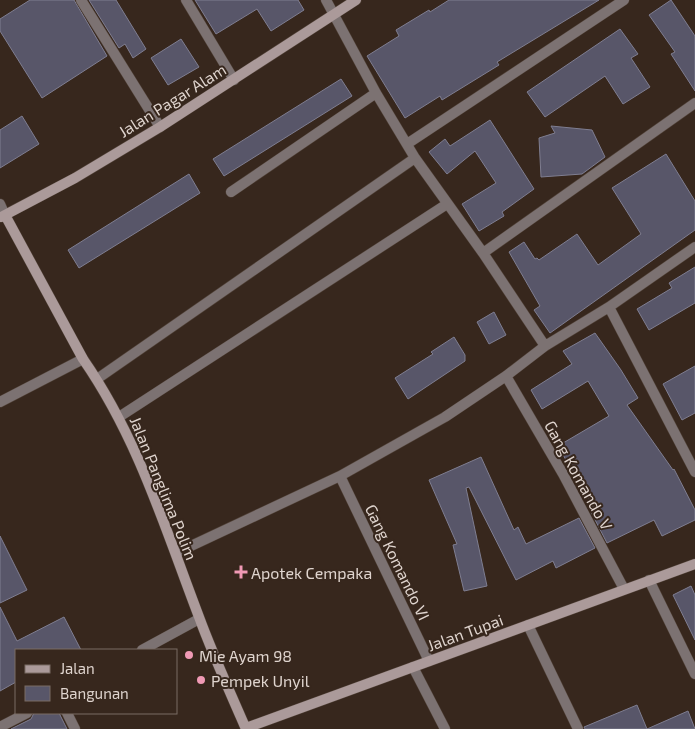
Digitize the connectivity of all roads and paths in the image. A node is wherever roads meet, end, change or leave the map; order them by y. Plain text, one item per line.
1 (81, 0) edge
2 (186, 0) edge
3 (326, 0) edge
4 (356, 0) edge
5 (624, 0) edge
6 (334, 15) junction
7 (234, 80) junction
8 (376, 93) junction
9 (695, 103) edge
10 (160, 127) junction
11 (407, 144) junction
12 (416, 158) junction
13 (231, 192) dead end
14 (0, 204) edge
15 (447, 204) junction
16 (3, 217) edge
17 (695, 247) edge
18 (483, 253) junction
19 (609, 307) junction
20 (545, 346) junction
21 (83, 359) junction
22 (506, 376) junction
23 (97, 379) junction
24 (0, 402) edge
25 (119, 417) junction
26 (695, 472) edge
27 (340, 476) junction
28 (176, 553) junction
29 (695, 564) edge
30 (649, 580) junction
31 (624, 590) junction
32 (199, 618) junction
33 (528, 625) junction
34 (144, 649) edge
35 (429, 661) junction
36 (413, 667) junction
37 (695, 674) edge
38 (26, 714) edge
39 (68, 714) edge
40 (0, 727) edge
41 (75, 729) edge
42 (246, 729) edge
43 (445, 729) edge
44 (578, 729) edge

1 - 10 street
2 - 7 street
3 - 6 street
4 - 6 street, Jalan Pagar Alam
5 - 11 street
6 - 7 street, Jalan Pagar Alam
6 - 8 street
7 - 10 street, Jalan Pagar Alam
8 - 11 street
8 - 13 street
9 - 18 street
10 - 16 street, Jalan Pagar Alam
11 - 12 street
12 - 15 street
12 - 23 street
14 - 16 street
15 - 18 street
15 - 25 street
16 - 21 street, Jalan Panglima Polim
17 - 19 street
18 - 20 street
19 - 20 street
19 - 26 street
20 - 22 street
21 - 23 street, Jalan Panglima Polim
21 - 24 street
22 - 27 street
22 - 31 street, Gang Komando V
23 - 25 street, Jalan Panglima Polim
25 - 28 street, Jalan Panglima Polim
27 - 28 street
27 - 35 street, Gang Komando VI
28 - 32 street, Jalan Panglima Polim
29 - 30 street, Jalan Tupai
30 - 31 street, Jalan Tupai
30 - 37 street
31 - 33 street, Jalan Tupai
32 - 34 street
32 - 42 street, Jalan Panglima Polim
33 - 35 street, Jalan Tupai
33 - 44 street
35 - 36 street, Jalan Tupai
36 - 42 street, Jalan Tupai
36 - 43 street
38 - 40 street
39 - 41 street

